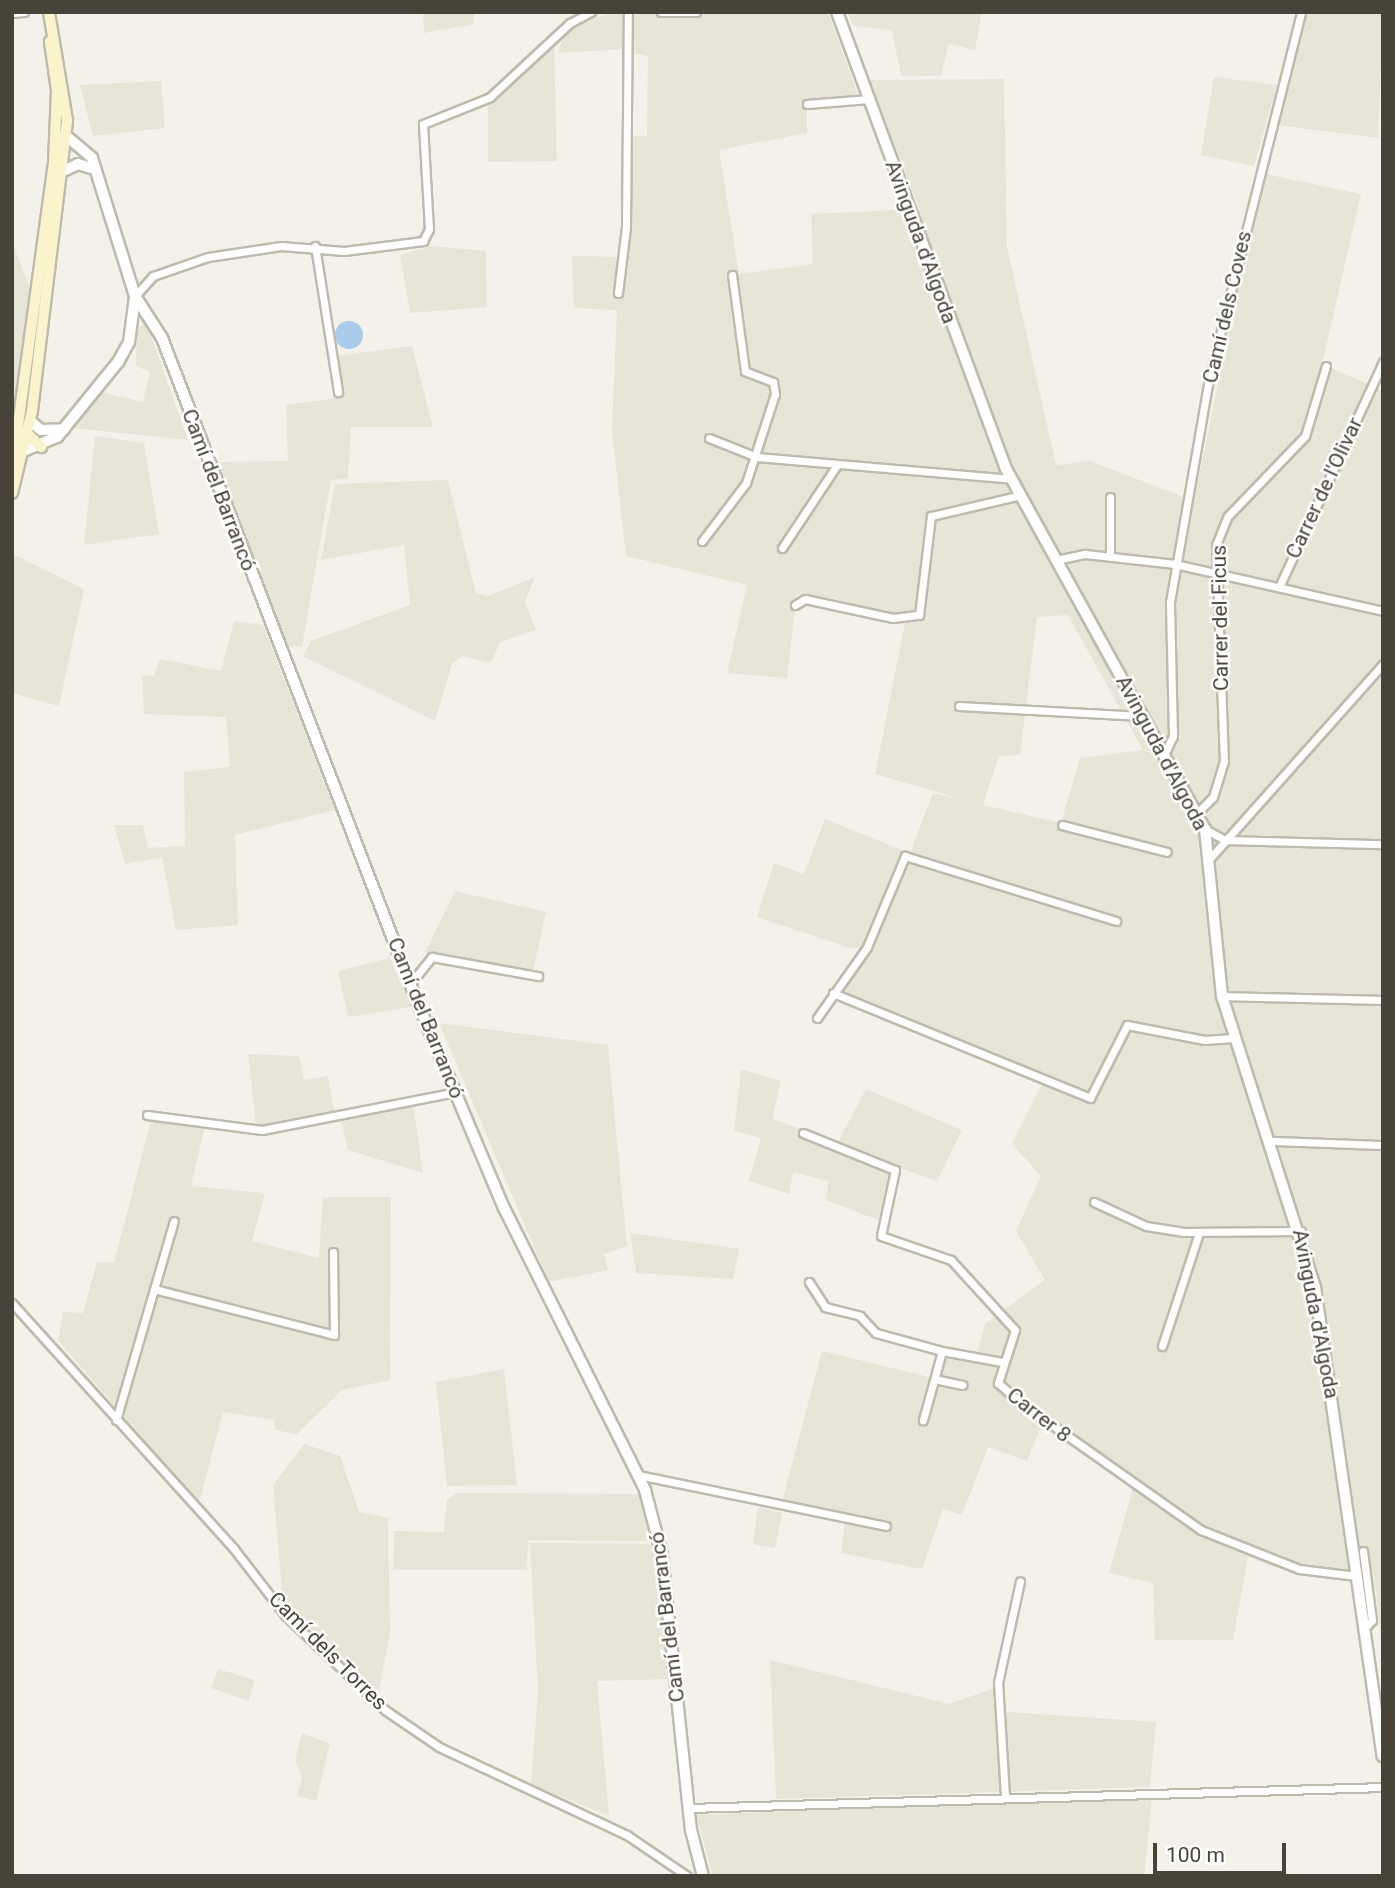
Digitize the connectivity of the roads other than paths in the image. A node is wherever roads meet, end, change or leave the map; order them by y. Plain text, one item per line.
1 (24, 12) edge
2 (48, 12) edge
3 (590, 12) edge
4 (628, 12) edge
5 (662, 12) edge
6 (696, 12) edge
7 (837, 12) edge
8 (1301, 12) edge
9 (12, 13) edge
10 (869, 99) junction
11 (807, 104) dead end
12 (57, 105) junction
13 (65, 135) junction
14 (75, 143) junction
15 (66, 152) junction
16 (89, 166) junction
17 (61, 172) junction
18 (45, 241) junction
19 (315, 246) junction
20 (732, 275) dead end
21 (618, 293) dead end
22 (135, 296) junction
23 (1383, 362) edge
24 (1326, 366) dead end
25 (338, 392) dead end
26 (25, 399) junction
27 (30, 421) junction
28 (65, 428) junction
29 (41, 430) junction
30 (28, 436) junction
31 (709, 438) dead end
32 (41, 447) junction
33 (26, 450) junction
34 (757, 457) junction
35 (836, 466) junction
36 (12, 469) edge
37 (1012, 479) junction
38 (12, 483) edge
39 (12, 493) edge
40 (1021, 495) junction
41 (1110, 497) dead end
42 (702, 541) dead end
43 (782, 548) dead end
44 (1110, 555) junction
45 (1056, 560) junction
46 (1175, 564) junction
47 (1216, 573) junction
48 (1279, 587) junction
49 (795, 605) dead end
50 (1383, 611) edge
51 (1383, 664) edge
52 (959, 706) dead end
53 (1142, 716) junction
54 (1164, 755) junction
55 (1196, 814) junction
56 (1062, 825) dead end
57 (1205, 829) junction
58 (1225, 840) junction
59 (1383, 844) edge
60 (1167, 852) dead end
61 (1211, 857) junction
62 (1116, 921) dead end
63 (538, 976) dead end
64 (410, 984) junction
65 (833, 993) junction
66 (1222, 996) junction
67 (1383, 1000) edge
68 (817, 1018) dead end
69 (1233, 1038) junction
70 (455, 1092) junction
71 (147, 1115) dead end
72 (803, 1133) dead end
73 (1272, 1141) junction
74 (1383, 1146) edge
75 (1094, 1202) dead end
76 (174, 1222) dead end
77 (1302, 1231) junction
78 (1199, 1233) junction
79 (333, 1252) dead end
80 (809, 1282) dead end
81 (154, 1289) junction
82 (12, 1303) edge
83 (1162, 1346) dead end
84 (942, 1350) junction
85 (1002, 1363) junction
86 (939, 1380) junction
87 (962, 1385) dead end
88 (116, 1420) junction
89 (923, 1420) dead end
90 (638, 1475) junction
91 (886, 1526) dead end
92 (1363, 1551) dead end
93 (1357, 1576) junction
94 (1020, 1581) dead end
95 (1365, 1628) junction
96 (1383, 1756) edge
97 (1383, 1787) edge
98 (1005, 1796) junction
99 (689, 1808) junction
100 (687, 1876) edge
101 (703, 1876) edge

1 - 9 street
2 - 12 main road
2 - 13 main road
3 - 19 street
4 - 21 street
5 - 6 street
7 - 10 street, Avinguda d'Algoda
8 - 46 street, Camí dels Coves
10 - 11 street
10 - 37 street, Avinguda d'Algoda
12 - 15 main road
12 - 18 main road
13 - 14 street, Camí del Barrancó
13 - 15 main road
14 - 15 main road
14 - 16 street, Camí del Barrancó
15 - 16 street
15 - 17 main road
15 - 18 main road
16 - 17 street
16 - 22 street, Camí del Barrancó
17 - 27 main road
18 - 26 main road
19 - 22 street
19 - 25 street
20 - 34 street
22 - 28 street
22 - 64 street, Camí del Barrancó
23 - 48 street, Carrer de l'Olivar
24 - 47 street, Carrer del Ficus
26 - 30 main road
26 - 36 main road
27 - 29 street
27 - 30 main road
28 - 29 street
28 - 32 street
29 - 30 main road
30 - 32 main road
30 - 33 main road
30 - 38 main road
31 - 34 street
32 - 33 street
33 - 39 main road
34 - 35 street
34 - 42 street
35 - 37 street
35 - 43 street
37 - 40 street, Avinguda d'Algoda
40 - 45 street, Avinguda d'Algoda
40 - 49 street
41 - 44 street
44 - 45 street
44 - 46 street
45 - 53 street, Avinguda d'Algoda
46 - 47 street
46 - 54 street, Camí dels Coves
47 - 48 street
47 - 55 street, Carrer del Ficus
48 - 50 street
51 - 58 street
52 - 53 street
53 - 54 street, Avinguda d'Algoda
54 - 55 street, Avinguda d'Algoda
55 - 57 street, Avinguda d'Algoda
56 - 60 street
57 - 58 street
57 - 61 street, Avinguda d'Algoda
58 - 59 street
58 - 61 street
61 - 66 street, Avinguda d'Algoda
62 - 65 street
63 - 64 street
64 - 70 street, Camí del Barrancó
65 - 68 street
65 - 69 street
66 - 67 street
66 - 69 street, Avinguda d'Algoda
69 - 73 street, Avinguda d'Algoda
70 - 71 street
70 - 90 street, Camí del Barrancó
72 - 85 street, Carrer 8
73 - 74 street
73 - 77 street, Avinguda d'Algoda
75 - 78 street
76 - 81 street
77 - 78 street
77 - 93 street, Avinguda d'Algoda
78 - 83 street
79 - 81 street
80 - 84 street
81 - 88 street
82 - 88 street, Camí dels Torres
84 - 85 street
84 - 86 street
85 - 93 street, Carrer 8
86 - 87 street
86 - 89 street
88 - 100 street, Camí dels Torres
90 - 91 street
90 - 99 street, Camí del Barrancó
92 - 95 street
93 - 95 street, Avinguda d'Algoda
94 - 98 street
95 - 96 street, Avinguda d'Algoda
97 - 98 street
98 - 99 street
99 - 101 street, Camí del Barrancó

